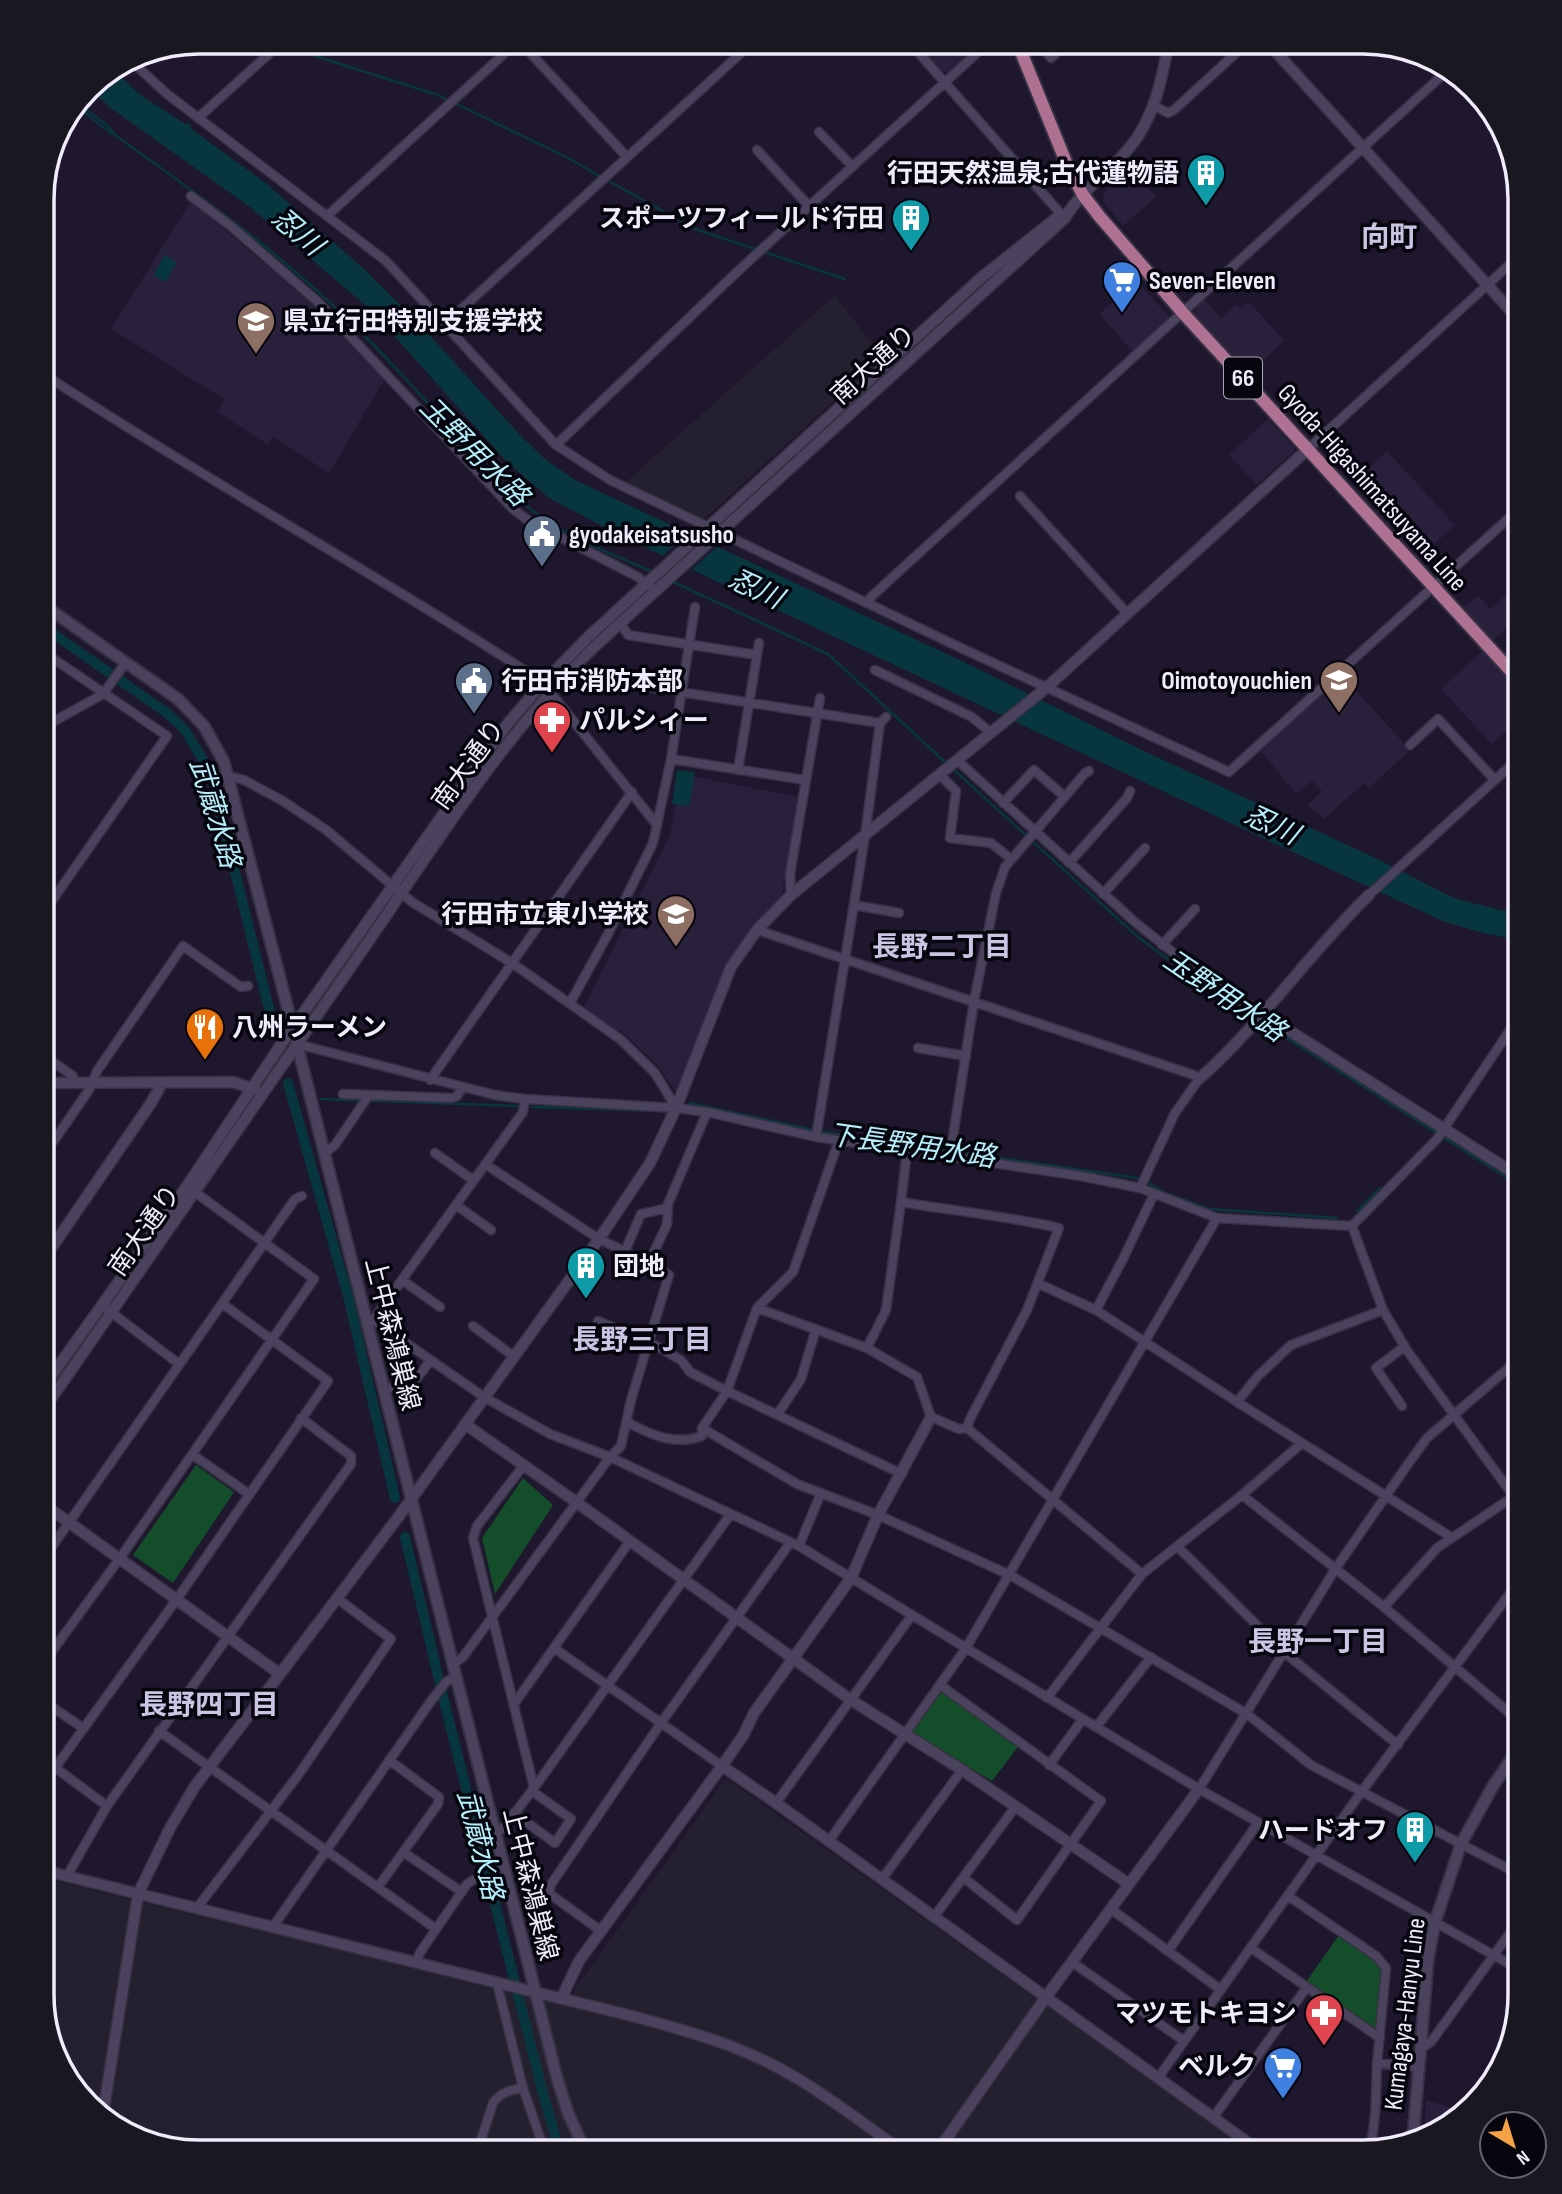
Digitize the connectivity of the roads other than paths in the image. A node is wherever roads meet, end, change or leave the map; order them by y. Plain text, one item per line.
1 (269, 54) edge
2 (505, 54) edge
3 (530, 54) edge
4 (739, 54) edge
5 (921, 55) edge
6 (975, 55) edge
7 (1022, 55) edge
8 (1166, 55) edge
9 (1234, 55) edge
10 (1278, 55) edge
11 (138, 68) edge
12 (1440, 77) edge
13 (946, 81) junction
14 (1153, 106) junction
15 (199, 117) junction
16 (819, 132) dead end
17 (757, 150) dead end
18 (1363, 150) junction
19 (627, 157) junction
20 (852, 166) junction
21 (1083, 195) junction
22 (191, 196) dead end
23 (809, 206) junction
24 (1065, 212) junction
25 (327, 216) junction
26 (1508, 267) edge
27 (1486, 286) junction
28 (1508, 309) edge
29 (1183, 313) junction
30 (444, 325) junction
31 (55, 381) edge
32 (556, 445) junction
33 (1308, 449) junction
34 (1020, 496) dead end
35 (1508, 519) edge
36 (705, 530) junction
37 (716, 536) junction
38 (668, 573) junction
39 (649, 581) junction
40 (1434, 586) junction
41 (655, 591) junction
42 (867, 603) junction
43 (695, 607) dead end
44 (55, 614) edge
45 (1128, 614) junction
46 (620, 623) junction
47 (759, 643) dead end
48 (689, 645) junction
49 (757, 656) junction
50 (55, 660) edge
51 (123, 666) junction
52 (1508, 668) edge
53 (875, 670) dead end
54 (569, 671) junction
55 (542, 683) junction
56 (1044, 690) junction
57 (550, 692) junction
58 (681, 692) junction
59 (103, 694) junction
60 (820, 698) dead end
61 (750, 704) junction
62 (818, 712) junction
63 (55, 721) edge
64 (991, 733) junction
65 (1410, 744) dead end
66 (671, 759) junction
67 (957, 761) junction
68 (1508, 768) edge
69 (738, 770) junction
70 (1089, 771) dead end
71 (940, 775) junction
72 (229, 776) junction
73 (805, 780) junction
74 (1495, 780) junction
75 (1130, 791) dead end
76 (632, 792) junction
77 (1065, 797) junction
78 (1003, 803) junction
79 (657, 825) junction
80 (865, 836) junction
81 (1030, 836) junction
82 (1144, 848) dead end
83 (1011, 859) junction
84 (1069, 863) junction
85 (398, 890) junction
86 (1103, 894) junction
87 (791, 895) junction
88 (1369, 895) joint
89 (55, 897) edge
90 (854, 905) junction
91 (1195, 909) dead end
92 (899, 913) dead end
93 (757, 930) junction
94 (1162, 944) junction
95 (845, 960) junction
96 (512, 963) junction
97 (248, 986) dead end
98 (974, 1001) junction
99 (570, 1003) junction
100 (1260, 1017) junction
101 (293, 1029) junction
102 (1508, 1033) edge
103 (298, 1044) junction
104 (918, 1048) dead end
105 (966, 1056) junction
106 (55, 1063) edge
107 (1199, 1079) junction
108 (430, 1080) junction
109 (55, 1083) edge
110 (73, 1083) junction
111 (162, 1083) junction
112 (92, 1084) junction
113 (251, 1088) junction
114 (463, 1088) junction
115 (263, 1093) junction
116 (343, 1094) dead end
117 (367, 1098) junction
118 (526, 1099) junction
119 (676, 1108) junction
120 (707, 1112) junction
121 (817, 1133) junction
122 (1441, 1134) junction
123 (54, 1140) edge
124 (839, 1140) junction
125 (907, 1151) junction
126 (951, 1152) junction
127 (435, 1153) dead end
128 (324, 1154) junction
129 (485, 1164) junction
130 (1508, 1167) edge
131 (473, 1180) junction
132 (187, 1186) junction
133 (1140, 1188) junction
134 (196, 1193) junction
135 (1154, 1194) junction
136 (302, 1196) dead end
137 (901, 1202) junction
138 (456, 1205) junction
139 (668, 1208) junction
140 (1217, 1218) junction
141 (1352, 1226) junction
142 (491, 1230) dead end
143 (54, 1238) edge
144 (599, 1239) junction
145 (57, 1240) junction
146 (265, 1242) junction
147 (54, 1244) edge
148 (625, 1251) junction
149 (649, 1263) junction
150 (402, 1280) junction
151 (1038, 1283) junction
152 (223, 1304) junction
153 (440, 1307) dead end
154 (757, 1308) junction
155 (107, 1309) junction
156 (1096, 1310) junction
157 (1383, 1310) junction
158 (369, 1321) junction
159 (598, 1321) dead end
160 (473, 1326) dead end
161 (816, 1329) junction
162 (273, 1341) junction
163 (1146, 1341) junction
164 (649, 1342) junction
165 (1404, 1347) junction
166 (867, 1348) junction
167 (513, 1356) junction
168 (431, 1360) junction
169 (179, 1364) junction
170 (1508, 1368) edge
171 (54, 1374) edge
172 (383, 1390) junction
173 (727, 1391) junction
174 (54, 1392) edge
175 (484, 1397) junction
176 (1237, 1402) junction
177 (1402, 1406) dead end
178 (1454, 1414) junction
179 (776, 1415) junction
180 (931, 1417) junction
181 (301, 1418) junction
182 (627, 1422) junction
183 (465, 1424) junction
184 (702, 1428) junction
185 (967, 1428) junction
186 (1303, 1443) junction
187 (193, 1455) junction
188 (610, 1457) junction
189 (524, 1465) junction
190 (902, 1474) junction
191 (1508, 1485) edge
192 (821, 1493) junction
193 (249, 1494) junction
194 (1242, 1494) junction
195 (1386, 1495) junction
196 (411, 1499) junction
197 (1052, 1499) junction
198 (576, 1502) junction
199 (1508, 1504) edge
200 (54, 1512) edge
201 (730, 1515) junction
202 (878, 1515) junction
203 (70, 1523) junction
204 (1451, 1537) junction
205 (630, 1541) junction
206 (790, 1543) junction
207 (54, 1544) edge
208 (799, 1546) junction
209 (1178, 1547) junction
210 (120, 1558) junction
211 (1336, 1568) junction
212 (1142, 1574) junction
213 (1010, 1575) junction
214 (851, 1578) junction
215 (684, 1579) junction
216 (1508, 1596) edge
217 (338, 1598) junction
218 (177, 1600) junction
219 (1384, 1607) junction
220 (912, 1615) junction
221 (491, 1617) junction
222 (737, 1617) junction
223 (1100, 1627) junction
224 (227, 1635) junction
225 (554, 1647) junction
226 (54, 1648) edge
227 (966, 1648) junction
228 (1285, 1653) junction
229 (1151, 1657) junction
230 (793, 1658) junction
231 (1455, 1667) junction
232 (452, 1673) junction
233 (280, 1674) junction
234 (607, 1685) junction
235 (940, 1685) junction
236 (1047, 1698) junction
237 (851, 1700) junction
238 (514, 1704) junction
239 (54, 1708) edge
240 (1508, 1712) edge
241 (1247, 1714) junction
242 (1083, 1719) junction
243 (661, 1723) junction
244 (1096, 1727) junction
245 (83, 1728) junction
246 (159, 1731) junction
247 (905, 1735) junction
248 (1398, 1745) junction
249 (389, 1760) junction
250 (1508, 1764) edge
251 (1049, 1765) junction
252 (210, 1766) junction
253 (722, 1766) junction
254 (55, 1767) joint
255 (962, 1770) junction
256 (1199, 1789) junction
257 (533, 1790) junction
258 (1362, 1791) junction
259 (776, 1803) junction
260 (107, 1806) junction
261 (1016, 1806) junction
262 (270, 1810) junction
263 (514, 1813) junction
264 (1258, 1823) junction
265 (495, 1834) junction
266 (829, 1841) junction
267 (1071, 1842) junction
268 (1461, 1844) junction
269 (326, 1850) junction
270 (403, 1852) junction
271 (1317, 1857) junction
272 (1508, 1869) edge
273 (54, 1873) edge
274 (67, 1876) junction
275 (964, 1878) junction
276 (473, 1880) dead end
277 (882, 1880) junction
278 (1129, 1884) junction
279 (378, 1887) junction
280 (462, 1892) junction
281 (138, 1894) junction
282 (1288, 1896) junction
283 (197, 1908) junction
284 (1111, 1909) junction
285 (934, 1917) junction
286 (1435, 1922) junction
287 (272, 1928) junction
288 (436, 1929) junction
289 (601, 1931) junction
290 (1508, 1936) edge
291 (1251, 1948) junction
292 (1168, 1951) junction
293 (1494, 1955) junction
294 (1072, 1962) junction
295 (415, 1963) junction
296 (1508, 1963) edge
297 (501, 1984) junction
298 (1307, 1987) junction
299 (1221, 1990) junction
300 (530, 1991) junction
301 (1046, 1997) junction
302 (561, 1999) junction
303 (1380, 2038) junction
304 (1184, 2041) junction
305 (1421, 2048) junction
306 (1377, 2063) junction
307 (1419, 2067) junction
308 (1158, 2078) junction
309 (523, 2088) junction
310 (104, 2104) edge
311 (1213, 2118) junction
312 (1414, 2130) edge
313 (481, 2139) edge
314 (541, 2139) edge
315 (581, 2139) edge
316 (885, 2140) edge
317 (946, 2140) edge
318 (1244, 2140) edge
319 (1371, 2140) edge

1 - 15 street
2 - 25 street
3 - 19 street
4 - 19 street
5 - 13 street
6 - 13 street
7 - 21 main road, Gyoda-Higashimatsuyama Line / 66
8 - 14 street, 南大通り
9 - 14 street
10 - 18 street
11 - 15 street
12 - 18 street
13 - 20 street
13 - 24 street
14 - 21 street, 南大通り
15 - 25 street
16 - 20 street
17 - 23 street
18 - 27 street
18 - 29 street
19 - 30 street
20 - 23 street
21 - 24 street, 南大通り
21 - 29 main road, Gyoda-Higashimatsuyama Line / 66
22 - 39 street
23 - 32 street
24 - 36 street, 南大通り
24 - 37 street, 南大通り
25 - 30 street
26 - 27 street
27 - 28 street
27 - 33 street
29 - 33 main road, Gyoda-Higashimatsuyama Line / 66
29 - 42 street
30 - 32 street
31 - 55 street
32 - 36 street
33 - 40 main road, Gyoda-Higashimatsuyama Line / 66
33 - 45 street
34 - 45 street
35 - 40 street
36 - 37 street
36 - 38 street, 南大通り
37 - 38 street, 南大通り
37 - 42 street
38 - 39 street, 南大通り
38 - 41 street, 南大通り
39 - 41 street
39 - 55 street, 南大通り
40 - 52 main road, Gyoda-Higashimatsuyama Line / 66
40 - 56 street
41 - 46 street, 南大通り
42 - 56 street
43 - 48 street
44 - 51 main road, 上中森鴻巣線
45 - 56 street
46 - 48 street
46 - 54 street, 南大通り
47 - 49 street
48 - 49 street
48 - 58 street
49 - 61 street
50 - 59 street
51 - 59 street
51 - 72 main road, 上中森鴻巣線
53 - 64 street
54 - 57 street, 南大通り
54 - 58 street
55 - 57 street
55 - 85 street, 南大通り
56 - 64 street
57 - 76 street
57 - 85 street, 南大通り
58 - 61 street
58 - 66 street
59 - 63 street
59 - 89 street
60 - 62 street
61 - 62 street
61 - 69 street
62 - 73 street
62 - 80 street
64 - 67 street
65 - 74 street
66 - 69 street
66 - 79 street
67 - 71 street
67 - 78 street
68 - 74 street
69 - 73 street
70 - 77 street
71 - 80 street
71 - 83 street
72 - 85 street
72 - 101 main road, 上中森鴻巣線
73 - 87 street
74 - 88 street
75 - 84 street
76 - 79 street
76 - 96 street
77 - 78 street
77 - 81 street
78 - 81 street
79 - 99 street
80 - 87 street
80 - 90 street
81 - 83 street
81 - 84 street
82 - 86 street
83 - 98 street
84 - 86 street
85 - 96 street
85 - 101 street, 南大通り
85 - 103 street, 南大通り
86 - 94 street
87 - 93 street
88 - 100 street
90 - 92 street
90 - 95 street
91 - 94 street
93 - 95 street
93 - 119 street
94 - 100 street
95 - 98 street
95 - 121 street
96 - 99 street
96 - 108 street
97 - 112 street
98 - 105 street
98 - 107 street
99 - 119 street
100 - 107 street
100 - 122 street
101 - 103 main road, 上中森鴻巣線
101 - 113 street, 南大通り
102 - 122 street
103 - 108 street
103 - 115 street, 南大通り
103 - 128 main road, 上中森鴻巣線
104 - 105 street
105 - 126 street
106 - 110 street
107 - 133 street
108 - 114 street
109 - 110 street
110 - 112 street
111 - 112 street
111 - 113 street
111 - 145 street
112 - 123 street
113 - 115 street
113 - 132 street, 南大通り
114 - 117 street
114 - 118 street
115 - 134 street, 南大通り
116 - 117 street
117 - 128 street
118 - 119 street
118 - 129 street
119 - 120 street
119 - 144 street
120 - 121 street
120 - 139 street
121 - 124 street
122 - 130 street
122 - 141 street
124 - 125 street
124 - 154 street
125 - 126 street
125 - 137 street
126 - 133 street
127 - 131 street
128 - 158 main road, 上中森鴻巣線
129 - 131 street
129 - 144 street
131 - 138 street
132 - 134 street
132 - 155 street, 南大通り
133 - 135 street
134 - 146 street
134 - 155 street, 南大通り
135 - 140 street
135 - 156 street
136 - 146 street
137 - 151 street
137 - 166 street
138 - 142 street
138 - 150 street
139 - 148 street
139 - 149 street
140 - 141 street
140 - 163 street
141 - 157 street
143 - 145 street
144 - 148 street
144 - 167 street
145 - 147 street
146 - 152 street
146 - 162 street
148 - 149 street
149 - 164 street
150 - 153 street
150 - 158 street
151 - 156 street
151 - 185 street
152 - 162 street
152 - 169 street
154 - 161 street
154 - 173 street
155 - 169 street
155 - 171 street, 南大通り
155 - 174 street, 南大通り
156 - 163 street
157 - 165 street
157 - 176 street
158 - 168 street
158 - 172 main road, 上中森鴻巣線
159 - 164 street
160 - 167 street
161 - 166 street
161 - 179 street
162 - 181 street
162 - 187 street
163 - 176 street
163 - 197 street
164 - 173 street
164 - 182 street
165 - 177 street
165 - 178 street
166 - 180 street
167 - 175 street
168 - 172 street
168 - 175 street
169 - 203 street
170 - 178 street
172 - 196 main road, 上中森鴻巣線
173 - 179 street
173 - 184 street
175 - 183 street
175 - 188 street
176 - 186 street
178 - 191 street
178 - 195 street
179 - 190 street
180 - 185 street
180 - 190 street
181 - 193 street
181 - 224 street
182 - 184 street
182 - 188 street
183 - 189 street
183 - 196 street
184 - 192 street
185 - 197 street
186 - 194 street
186 - 195 street
187 - 193 street
187 - 210 street
188 - 198 street
188 - 201 street
189 - 198 street
189 - 221 street
190 - 202 street
192 - 202 street
192 - 208 street
193 - 218 street
194 - 209 street
194 - 211 street
195 - 204 street
195 - 211 street
196 - 217 street
196 - 232 main road, 上中森鴻巣線
197 - 212 street
197 - 213 street
198 - 205 street
198 - 221 street
199 - 204 street
200 - 203 street
201 - 206 street
201 - 215 street
202 - 213 street
202 - 214 street
203 - 207 street
203 - 210 street
204 - 219 street
205 - 215 street
205 - 225 street
206 - 208 street
206 - 222 street
208 - 214 street
209 - 212 street
209 - 228 street
210 - 218 street
210 - 226 street
211 - 219 street
211 - 228 street
212 - 223 street
213 - 223 street
213 - 227 street
214 - 220 street
214 - 230 street
215 - 222 street
215 - 234 street
216 - 231 street
217 - 233 street
217 - 262 street
218 - 224 street
218 - 245 street
219 - 231 street
220 - 227 street
220 - 237 street
221 - 232 street
221 - 238 street
222 - 230 street
222 - 243 street
223 - 229 street
223 - 236 street
224 - 233 street
224 - 246 street
225 - 234 street
225 - 238 street
227 - 235 street
227 - 236 street
228 - 241 street
228 - 248 street
229 - 241 street
229 - 244 street
230 - 237 street
230 - 253 street
231 - 240 street
231 - 248 street
232 - 249 street
232 - 265 main road, 上中森鴻巣線
233 - 252 street
234 - 243 street
234 - 257 street
235 - 247 street
235 - 251 street
236 - 242 street
237 - 247 street
237 - 259 street
238 - 257 street
239 - 245 street
241 - 256 street
241 - 258 street
242 - 244 street
242 - 251 street
243 - 253 street
243 - 289 street
244 - 256 street
245 - 254 street
246 - 252 street
246 - 260 street
247 - 255 street
247 - 266 street
248 - 258 street
249 - 269 street
249 - 270 street
250 - 268 main road, Kumagaya-Hanyu Line
251 - 267 street
252 - 262 street
252 - 281 street
253 - 259 street
253 - 289 street
254 - 260 street
255 - 261 street
255 - 277 street
256 - 264 street
256 - 278 street
257 - 263 street
257 - 263 street
258 - 268 street
258 - 271 street
259 - 266 street
260 - 274 street
261 - 267 street
261 - 275 street
262 - 269 street
262 - 283 street
263 - 265 street
264 - 271 street
264 - 292 street
265 - 300 main road, 上中森鴻巣線
266 - 277 street
267 - 275 street
267 - 278 street
268 - 272 street
268 - 286 main road, Kumagaya-Hanyu Line
269 - 279 street
269 - 287 street
270 - 279 street
270 - 280 street
271 - 282 street
271 - 286 street
273 - 274 street
274 - 281 street
275 - 285 street
276 - 280 street
277 - 285 street
278 - 284 street
279 - 288 street
280 - 288 street
281 - 283 street
281 - 310 street
282 - 291 street
282 - 303 street
283 - 287 street
284 - 292 street
284 - 294 street
285 - 301 street
286 - 293 street
286 - 305 main road, Kumagaya-Hanyu Line
287 - 295 street
288 - 295 street
289 - 302 street
290 - 293 street
291 - 298 street
291 - 299 street
292 - 299 street
293 - 296 street
293 - 305 street
294 - 301 street
294 - 304 street
295 - 297 street
297 - 300 street
297 - 309 street
298 - 303 street
298 - 311 street
299 - 304 street
300 - 302 street
300 - 315 main road, 上中森鴻巣線
301 - 308 street
301 - 317 street
302 - 316 street
303 - 306 street
304 - 308 street
305 - 307 main road, Kumagaya-Hanyu Line
306 - 307 street
306 - 319 street
307 - 312 main road, Kumagaya-Hanyu Line
308 - 311 street
309 - 313 street
309 - 314 street
311 - 318 street

